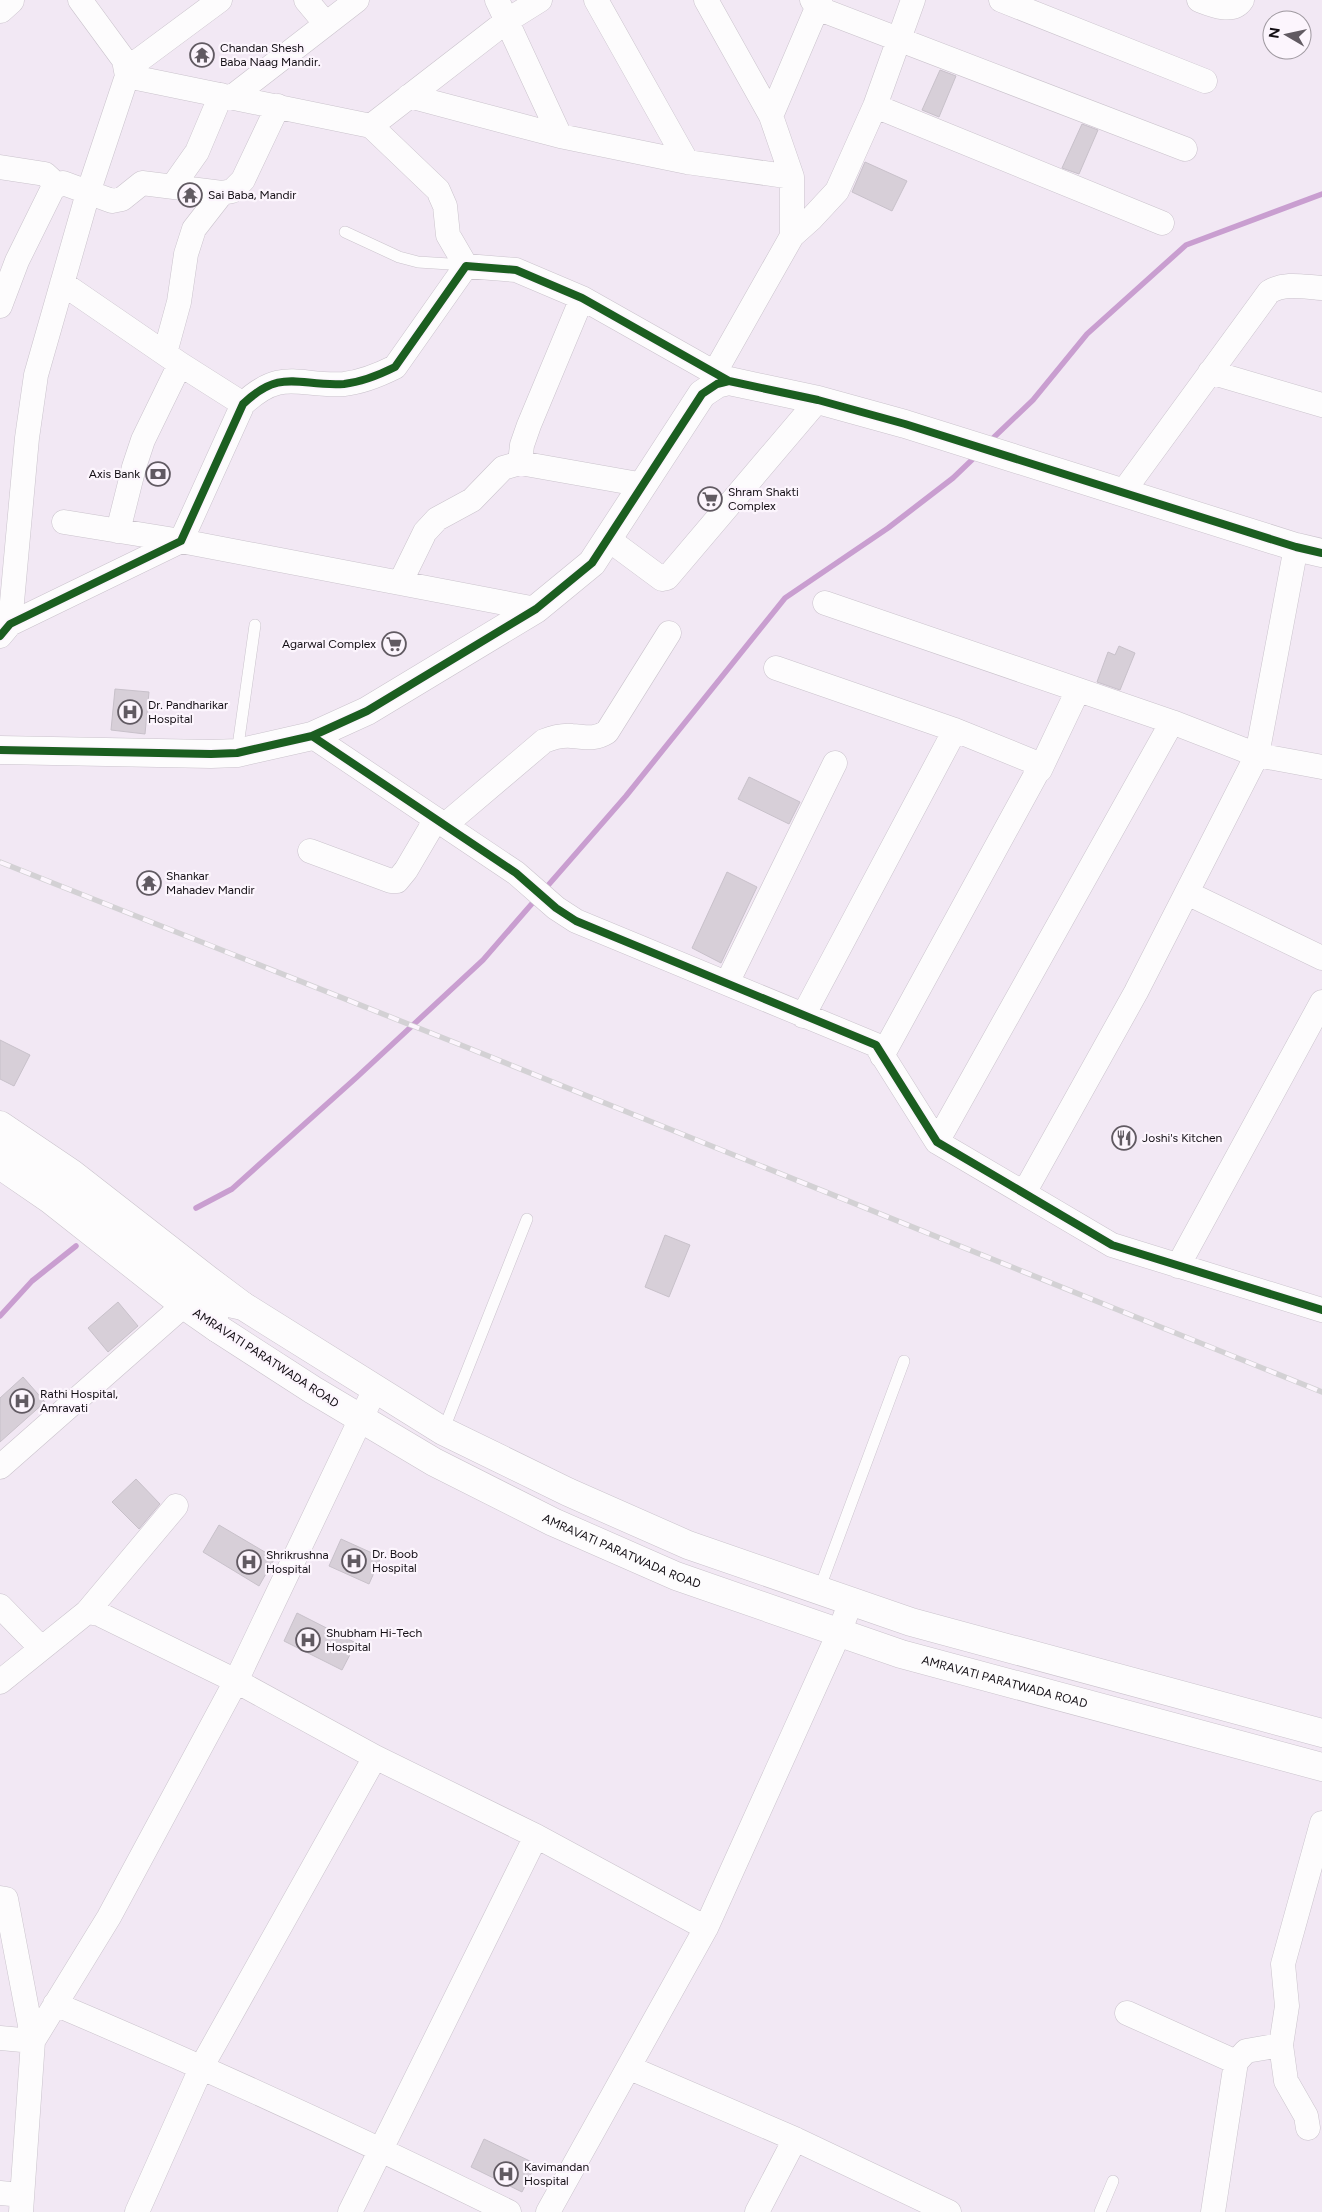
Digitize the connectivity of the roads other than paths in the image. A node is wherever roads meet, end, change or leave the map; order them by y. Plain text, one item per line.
1 (10, 0) edge
2 (80, 0) edge
3 (220, 0) edge
4 (306, 0) edge
5 (357, 0) edge
6 (497, 0) edge
7 (540, 0) edge
8 (596, 0) edge
9 (706, 0) edge
10 (913, 0) edge
11 (1001, 0) edge
12 (816, 3) edge
13 (0, 9) edge
14 (508, 20) junction
15 (326, 24) junction
16 (897, 40) junction
17 (127, 72) junction
18 (1204, 81) dead end
19 (226, 96) junction
20 (409, 96) junction
21 (278, 106) junction
22 (874, 106) junction
23 (770, 116) junction
24 (370, 126) junction
25 (560, 136) junction
26 (1185, 149) dead end
27 (687, 162) junction
28 (0, 167) edge
29 (792, 177) junction
30 (57, 184) junction
31 (173, 186) junction
32 (88, 193) junction
33 (222, 193) junction
34 (1162, 223) dead end
35 (346, 232) dead end
36 (792, 236) junction
37 (8, 260) edge
38 (466, 266) junction
39 (62, 283) junction
40 (1322, 288) edge
41 (582, 298) junction
42 (0, 306) edge
43 (173, 359) junction
44 (1210, 372) junction
45 (722, 377) junction
46 (818, 400) junction
47 (243, 404) junction
48 (1322, 405) edge
49 (520, 463) junction
50 (644, 485) junction
51 (1123, 492) junction
52 (10, 516) edge
53 (64, 522) dead end
54 (118, 531) junction
55 (608, 539) junction
56 (181, 541) junction
57 (1296, 546) junction
58 (1322, 552) edge
59 (400, 583) junction
60 (825, 603) dead end
61 (536, 609) junction
62 (255, 626) dead end
63 (5, 630) edge
64 (669, 633) dead end
65 (776, 668) dead end
66 (1078, 690) junction
67 (1172, 722) junction
68 (955, 730) junction
69 (312, 736) junction
70 (0, 750) edge
71 (237, 752) junction
72 (1257, 755) junction
73 (835, 763) dead end
74 (1322, 767) edge
75 (1040, 770) junction
76 (440, 822) junction
77 (310, 851) dead end
78 (1187, 893) junction
79 (1322, 958) edge
80 (726, 983) junction
81 (1322, 1002) edge
82 (802, 1016) junction
83 (882, 1056) junction
84 (0, 1125) edge
85 (0, 1140) edge
86 (937, 1142) junction
87 (0, 1165) edge
88 (1024, 1193) junction
89 (527, 1219) dead end
90 (1178, 1266) junction
91 (195, 1297) junction
92 (243, 1306) junction
93 (1322, 1310) edge
94 (904, 1361) dead end
95 (375, 1389) junction
96 (361, 1419) junction
97 (443, 1431) junction
98 (0, 1467) edge
99 (176, 1506) dead end
100 (819, 1590) junction
101 (851, 1601) junction
102 (0, 1606) edge
103 (87, 1612) junction
104 (839, 1633) junction
105 (41, 1648) junction
106 (236, 1681) junction
107 (0, 1682) edge
108 (1322, 1733) edge
109 (375, 1757) junction
110 (1322, 1767) edge
111 (1322, 1823) edge
112 (536, 1836) junction
113 (0, 1898) edge
114 (706, 1928) junction
115 (55, 2004) junction
116 (1127, 2013) dead end
117 (0, 2038) edge
118 (33, 2041) junction
119 (1281, 2045) junction
120 (1236, 2062) junction
121 (202, 2066) junction
122 (630, 2068) junction
123 (1308, 2128) dead end
124 (795, 2139) junction
125 (381, 2149) junction
126 (1113, 2181) dead end
127 (15, 2200) edge
128 (136, 2212) edge
129 (350, 2212) edge
130 (509, 2212) edge
131 (548, 2212) edge
132 (757, 2212) edge
133 (949, 2212) edge
134 (1100, 2212) edge
135 (1213, 2212) edge

1 - 13 main road
2 - 17 street
3 - 17 street
4 - 15 street
5 - 15 street
6 - 14 street
7 - 14 street
8 - 27 street
9 - 23 street
10 - 16 street
11 - 18 street
12 - 16 street
12 - 23 street
14 - 20 street
14 - 25 street
15 - 19 street
16 - 22 street
16 - 26 street
17 - 19 street
17 - 32 street
19 - 21 street
19 - 31 street
20 - 24 street
20 - 25 street
21 - 24 street
21 - 33 street
22 - 34 street
22 - 36 street
23 - 29 street
24 - 38 street
25 - 27 street
27 - 29 street
28 - 30 street
29 - 36 street
30 - 32 street
30 - 37 street
31 - 32 street
31 - 33 street
32 - 39 street
33 - 43 street
35 - 38 lane
36 - 45 street
37 - 42 street
38 - 41 street
38 - 47 street
39 - 43 street
39 - 52 street
40 - 44 street
41 - 45 street
41 - 49 street
43 - 47 street
43 - 54 street
44 - 48 street
44 - 51 street
45 - 46 main road
45 - 50 main road
46 - 51 main road
46 - 55 street
47 - 56 street
49 - 50 street
49 - 59 street
50 - 55 main road
51 - 57 main road
52 - 63 street
53 - 54 street
54 - 56 street
55 - 61 main road
56 - 59 street
56 - 63 street
57 - 58 main road
57 - 72 street
59 - 61 street
60 - 66 street
61 - 69 main road
62 - 71 lane
64 - 76 street
65 - 68 street
66 - 67 street
66 - 75 street
67 - 72 street
67 - 86 street
68 - 75 street
68 - 82 street
69 - 71 main road
69 - 76 street
70 - 71 main road
72 - 74 street
72 - 78 street
73 - 80 street
75 - 83 street
76 - 77 street
76 - 80 street
78 - 79 street
78 - 88 street
80 - 82 street
81 - 90 street
82 - 83 street
83 - 86 street
84 - 92 main road
85 - 91 main road, AMRAVATI PARATWADA ROAD
86 - 88 street
87 - 91 main road, AMRAVATI PARATWADA ROAD
88 - 90 street
89 - 97 lane
90 - 93 street
91 - 92 main road
91 - 96 main road, AMRAVATI PARATWADA ROAD
91 - 98 street
92 - 95 main road
94 - 100 lane
95 - 96 street
95 - 97 main road
96 - 104 main road, AMRAVATI PARATWADA ROAD
96 - 106 street
97 - 100 main road
99 - 103 street
100 - 101 main road
101 - 104 street
101 - 108 main road
102 - 105 street
103 - 105 street
103 - 106 street
104 - 110 main road, AMRAVATI PARATWADA ROAD
104 - 114 street
105 - 107 street
106 - 109 street
106 - 115 street
109 - 112 street
109 - 121 street
111 - 119 street
112 - 114 street
112 - 125 street
113 - 118 street
114 - 122 street
115 - 118 street
115 - 121 street
116 - 120 street
117 - 118 street
118 - 127 street
119 - 120 street
119 - 123 street
120 - 135 street
121 - 125 street
121 - 128 street
122 - 124 street
122 - 131 street
124 - 132 street
124 - 133 street
125 - 129 street
125 - 130 street
126 - 134 lane

